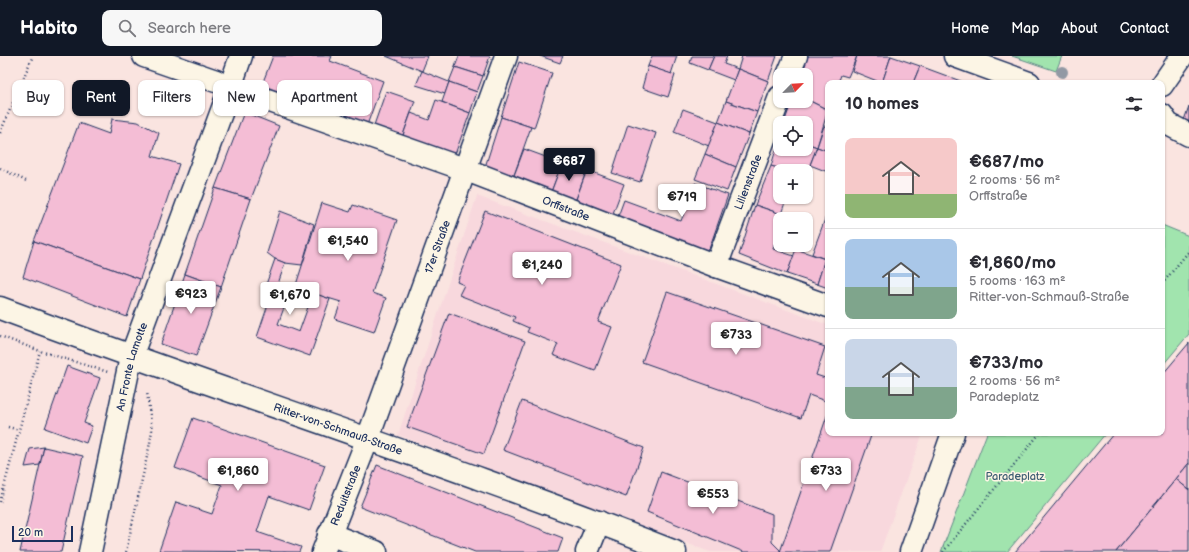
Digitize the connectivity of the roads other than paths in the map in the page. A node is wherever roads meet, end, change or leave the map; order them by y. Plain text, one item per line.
1 (144, 56) edge
2 (241, 56) edge
3 (506, 56) edge
4 (796, 56) edge
5 (1182, 56) edge
6 (969, 58) edge
7 (791, 68) edge
8 (231, 80) edge
9 (1022, 80) edge
10 (213, 81) edge
11 (1165, 81) edge
12 (269, 100) edge
13 (776, 108) edge
14 (218, 116) edge
15 (1165, 120) edge
16 (1189, 135) edge
17 (464, 169) junction
18 (716, 266) junction
19 (825, 305) edge
20 (0, 308) edge
21 (136, 366) junction
22 (952, 436) edge
23 (368, 438) junction
24 (599, 522) junction
25 (326, 543) edge
26 (90, 552) edge
27 (376, 552) edge
28 (587, 552) edge
29 (675, 552) edge
30 (911, 552) edge

1 - 10 street, Orffstraße
2 - 8 street, An Fronte Lamotte
3 - 17 street, 17er Straße
4 - 7 street
5 - 11 street
6 - 9 street
12 - 17 street, Orffstraße
13 - 18 street, Lilienstraße
14 - 21 street, An Fronte Lamotte
15 - 16 street
17 - 18 street, Orffstraße
17 - 23 street, 17er Straße
18 - 19 street, Orffstraße
20 - 21 street, Ritter-von-Schmauß-Straße
21 - 23 street, Ritter-von-Schmauß-Straße
21 - 26 street, An Fronte Lamotte
22 - 30 street
23 - 24 street, Ritter-von-Schmauß-Straße
23 - 25 street, Reduitstraße
24 - 28 street
24 - 29 street, Ritter-von-Schmauß-Straße
25 - 27 street

